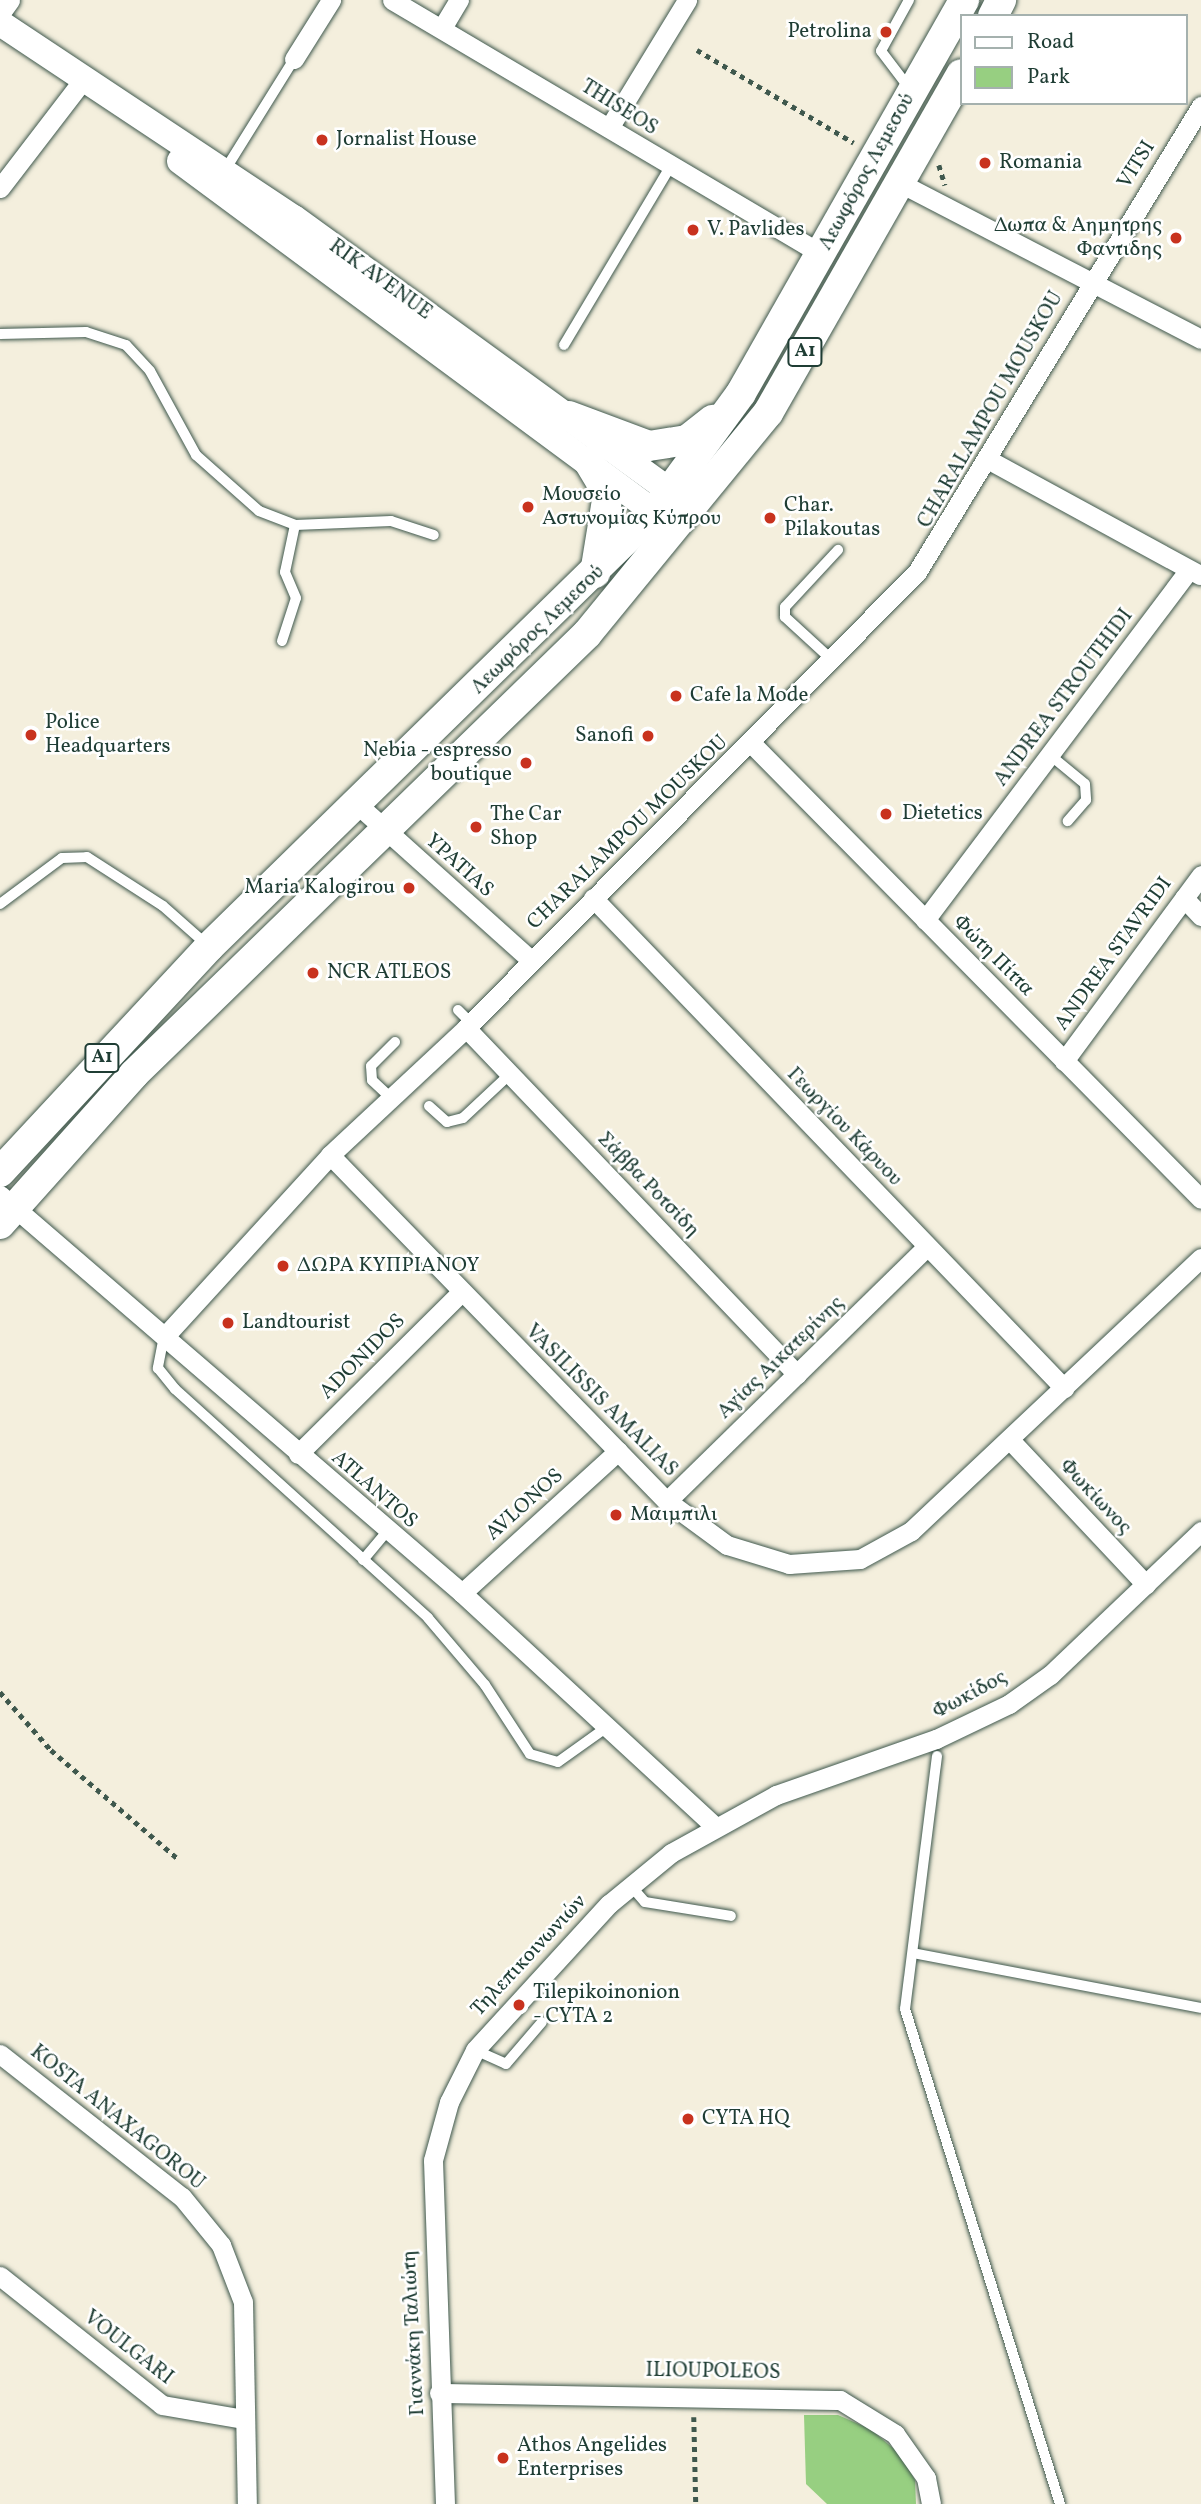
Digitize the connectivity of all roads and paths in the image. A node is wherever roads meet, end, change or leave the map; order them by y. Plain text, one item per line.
1 (9, 0) edge
2 (331, 0) edge
3 (392, 0) edge
4 (459, 0) edge
5 (687, 0) edge
6 (909, 0) edge
7 (964, 0) edge
8 (0, 14) edge
9 (0, 23) edge
10 (442, 28) junction
11 (697, 50) dead end
12 (294, 59) joint
13 (960, 76) edge
14 (82, 81) junction
15 (912, 92) junction
16 (1198, 118) edge
17 (609, 128) junction
18 (876, 155) junction
19 (670, 167) junction
20 (225, 170) junction
21 (902, 184) junction
22 (0, 188) edge
23 (821, 254) junction
24 (1090, 285) junction
25 (0, 334) edge
26 (1201, 339) edge
27 (564, 345) dead end
28 (741, 393) junction
29 (569, 416) junction
30 (989, 460) junction
31 (589, 462) junction
32 (662, 502) junction
33 (295, 525) junction
34 (433, 535) dead end
35 (838, 550) dead end
36 (1195, 573) edge
37 (594, 577) junction
38 (282, 641) dead end
39 (832, 660) junction
40 (752, 744) junction
41 (1050, 755) junction
42 (358, 805) junction
43 (1068, 821) dead end
44 (385, 830) junction
45 (1201, 874) edge
46 (593, 898) junction
47 (1184, 898) junction
48 (0, 904) edge
49 (1201, 916) edge
50 (925, 920) junction
51 (209, 947) junction
52 (531, 960) junction
53 (465, 1020) junction
54 (395, 1042) dead end
55 (1064, 1060) junction
56 (510, 1074) junction
57 (391, 1098) junction
58 (429, 1105) dead end
59 (330, 1155) junction
60 (0, 1172) edge
61 (1201, 1199) edge
62 (5, 1209) edge
63 (928, 1246) junction
64 (1201, 1258) edge
65 (461, 1292) junction
66 (164, 1336) junction
67 (797, 1374) junction
68 (1064, 1388) junction
69 (1011, 1441) junction
70 (618, 1451) junction
71 (298, 1454) junction
72 (667, 1501) junction
73 (387, 1531) junction
74 (1201, 1531) edge
75 (363, 1560) junction
76 (1146, 1585) junction
77 (462, 1593) junction
78 (0, 1692) edge
79 (608, 1727) junction
80 (937, 1756) dead end
81 (713, 1825) junction
82 (177, 1858) dead end
83 (631, 1886) junction
84 (731, 1916) dead end
85 (913, 1953) junction
86 (1201, 2008) edge
87 (542, 2022) dead end
88 (475, 2050) junction
89 (0, 2054) edge
90 (433, 2160) joint
91 (0, 2276) edge
92 (439, 2393) junction
93 (694, 2394) junction
94 (244, 2418) junction
95 (247, 2504) edge
96 (445, 2504) edge
97 (696, 2504) edge
98 (931, 2504) edge
99 (1060, 2504) edge

1 - 8 street
2 - 12 street
3 - 10 street, THISEOS
4 - 10 street
5 - 17 street
6 - 15 lane
7 - 15 main road, Λεωφόρος Λεμεσού / A1
9 - 14 main road, RIK AVENUE
10 - 17 street, THISEOS
11 - 18 path
12 - 20 lane
13 - 21 main road, Λεωφόρος Λεμεσού / A1
14 - 20 main road, RIK AVENUE
14 - 22 street
14 - 31 main road, RIK AVENUE
15 - 18 main road, Λεωφόρος Λεμεσού / A1
16 - 24 street, VITSI
17 - 19 street, THISEOS
18 - 23 main road, Λεωφόρος Λεμεσού / A1
19 - 23 street, THISEOS
19 - 27 lane
20 - 29 main road, RIK AVENUE
21 - 24 street
21 - 44 main road, Λεωφόρος Λεμεσού / A1
23 - 28 main road, Λεωφόρος Λεμεσού / A1
24 - 26 street
24 - 30 street, CHARALAMPOU MOUSKOU
25 - 33 lane
28 - 29 main road
28 - 32 main road, Λεωφόρος Λεμεσού / A1
29 - 32 main road, RIK AVENUE
30 - 36 street
30 - 39 street, CHARALAMPOU MOUSKOU
31 - 32 main road, RIK AVENUE
31 - 37 main road
32 - 37 main road, Λεωφόρος Λεμεσού / A1
33 - 34 lane
33 - 38 lane
35 - 39 lane
36 - 41 street, ANDREA STROUTHIDI
37 - 42 main road, Λεωφόρος Λεμεσού / A1
39 - 40 street, CHARALAMPOU MOUSKOU
40 - 46 street, CHARALAMPOU MOUSKOU
40 - 50 street, Φώτη Πίττα
41 - 43 lane
41 - 50 street, ANDREA STROUTHIDI
42 - 44 street, YPATIAS
42 - 51 main road, Λεωφόρος Λεμεσού / A1
44 - 52 street, YPATIAS
44 - 62 main road, Λεωφόρος Λεμεσού / A1
45 - 47 street, ANDREA STAVRIDI
46 - 52 street, CHARALAMPOU MOUSKOU
46 - 63 street, Γεωργίου Κάρυου
47 - 49 street
47 - 55 street, ANDREA STAVRIDI
48 - 51 lane
50 - 55 street, Φώτη Πίττα
51 - 60 main road, Λεωφόρος Λεμεσού / A1
52 - 53 street, CHARALAMPOU MOUSKOU
53 - 56 street, Σάββα Ροτσίδη
53 - 57 street, CHARALAMPOU MOUSKOU
54 - 57 lane
55 - 61 street, Φώτη Πίττα
56 - 58 lane
56 - 67 street, Σάββα Ροτσίδη
57 - 59 street, CHARALAMPOU MOUSKOU
59 - 65 street, VASILISSIS AMALIAS
59 - 66 street, CHARALAMPOU MOUSKOU
62 - 66 street, ATLANTOS
63 - 67 street, Αγίας Αικατερίνης
63 - 68 street, Γεωργίου Κάρυου
64 - 68 street, VASILISSIS AMALIAS
65 - 70 street, VASILISSIS AMALIAS
65 - 71 street, ADONIDOS
66 - 71 street, ATLANTOS
66 - 75 lane
67 - 72 street, Αγίας Αικατερίνης
68 - 69 street, VASILISSIS AMALIAS
69 - 72 street, VASILISSIS AMALIAS
69 - 76 street, Φωκίωνος
70 - 72 street, VASILISSIS AMALIAS
70 - 77 street, AVLONOS
71 - 73 street, ATLANTOS
73 - 75 lane
73 - 77 street, ATLANTOS
74 - 76 street, Φωκίδος
75 - 79 lane
76 - 81 street, Φωκίδος
77 - 79 street, ATLANTOS
78 - 82 path
79 - 81 street, ATLANTOS
80 - 85 lane
81 - 83 street, Τηλεπικοινωνιών
83 - 84 lane
83 - 88 street, Τηλεπικοινωνιών
85 - 86 lane
85 - 99 lane
87 - 88 lane
88 - 90 street, Τηλεπικοινωνιών
89 - 94 street, KOSTA ANAXAGOROU
90 - 92 street, Γιαννάκη Ταλιώτη
91 - 94 street, VOULGARI
92 - 93 street, ILIOUPOLEOS
92 - 96 street, Γιαννάκη Ταλιώτη
93 - 97 path
93 - 98 street, ILIOUPOLEOS
94 - 95 street, KOSTA ANAXAGOROU

